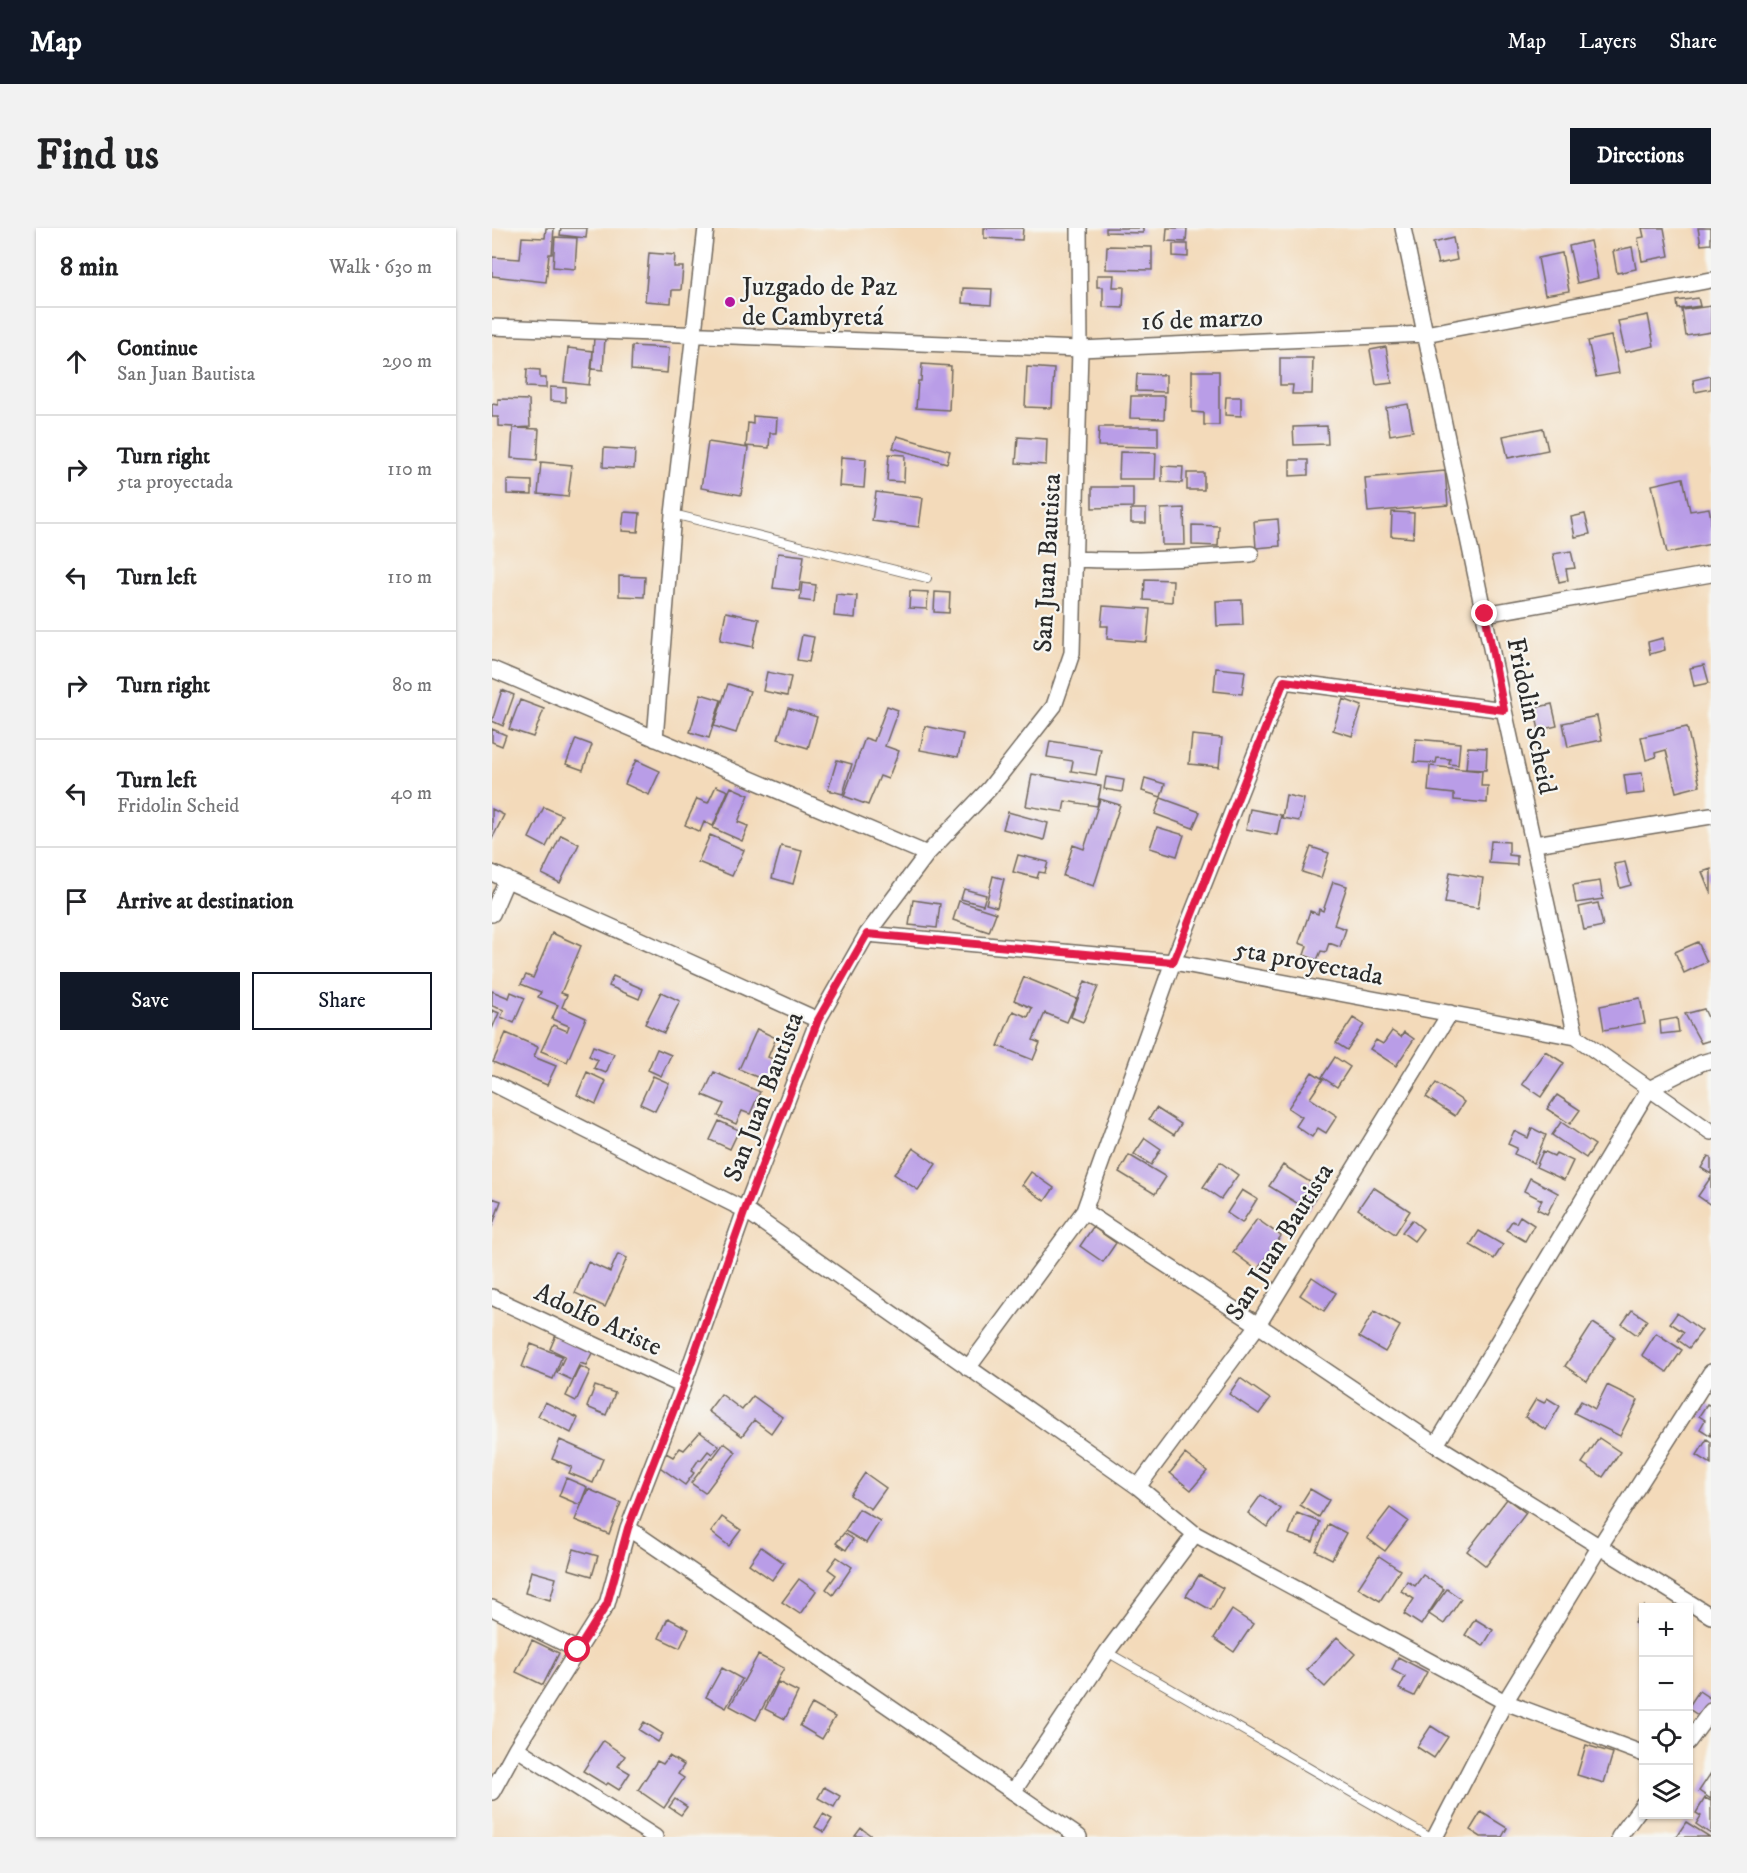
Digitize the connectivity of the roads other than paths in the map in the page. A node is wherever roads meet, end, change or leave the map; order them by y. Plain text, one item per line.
1 (706, 228) edge
2 (1079, 228) edge
3 (1403, 228) edge
4 (1711, 280) edge
5 (492, 327) edge
6 (1425, 334) junction
7 (691, 335) junction
8 (1080, 349) junction
9 (673, 514) junction
10 (1251, 554) dead end
11 (1074, 560) junction
12 (1711, 574) edge
13 (927, 578) dead end
14 (1485, 614) junction
15 (492, 669) edge
16 (1504, 710) junction
17 (655, 739) junction
18 (1711, 816) edge
19 (1535, 844) junction
20 (927, 854) junction
21 (492, 873) edge
22 (507, 879) junction
23 (492, 914) edge
24 (867, 934) junction
25 (1173, 962) junction
26 (1450, 1013) junction
27 (818, 1020) junction
28 (1576, 1037) junction
29 (1711, 1060) edge
30 (492, 1083) edge
31 (1649, 1089) junction
32 (1711, 1132) edge
33 (745, 1210) junction
34 (1084, 1211) junction
35 (492, 1297) edge
36 (1258, 1325) junction
37 (968, 1368) junction
38 (1711, 1372) edge
39 (683, 1386) junction
40 (1436, 1445) junction
41 (1138, 1487) junction
42 (628, 1528) junction
43 (1195, 1534) junction
44 (1600, 1546) junction
45 (492, 1608) edge
46 (1711, 1616) edge
47 (578, 1650) junction
48 (1107, 1653) junction
49 (1505, 1702) junction
50 (1711, 1711) edge
51 (1693, 1736) edge
52 (516, 1748) junction
53 (1639, 1752) edge
54 (492, 1792) edge
55 (1013, 1792) junction
56 (1639, 1810) edge
57 (655, 1837) edge
58 (1079, 1837) edge
59 (1429, 1837) edge
60 (1435, 1837) edge
61 (1619, 1837) edge

1 - 7 street
2 - 8 street, San Juan Bautista
3 - 6 street, Fridolin Scheid
4 - 6 street, 16 de marzo
5 - 7 street, 16 de marzo
6 - 8 street, 16 de marzo
6 - 14 street, Fridolin Scheid
7 - 8 street, 16 de marzo
7 - 9 street
8 - 11 street, San Juan Bautista
9 - 13 lane
9 - 17 street
10 - 11 street
11 - 20 street, San Juan Bautista
12 - 14 street
14 - 16 street, Fridolin Scheid
15 - 17 street
16 - 19 street, Fridolin Scheid
16 - 25 street
17 - 20 street
18 - 19 street
19 - 28 street, Fridolin Scheid
20 - 24 street, San Juan Bautista
21 - 22 street
22 - 23 street
22 - 27 street
24 - 25 street, 5ta proyectada
24 - 27 street, San Juan Bautista
25 - 26 street, 5ta proyectada
25 - 34 street
26 - 28 street, 5ta proyectada
26 - 36 street, San Juan Bautista
27 - 33 street, San Juan Bautista
28 - 31 street, 5ta proyectada
29 - 31 street
30 - 33 street
31 - 32 street, 5ta proyectada
31 - 40 street
33 - 37 street
33 - 39 street, San Juan Bautista
34 - 36 street
34 - 37 street
35 - 39 street, Adolfo Ariste
36 - 40 street
36 - 41 street, San Juan Bautista
37 - 41 street
38 - 44 street
39 - 42 street, San Juan Bautista
40 - 44 street
41 - 43 street
42 - 47 street, San Juan Bautista
42 - 55 street
43 - 48 street
43 - 49 street
44 - 46 street
44 - 49 street
45 - 47 street
47 - 52 street, San Juan Bautista
48 - 55 street
48 - 59 lane
49 - 53 street
49 - 60 street
50 - 51 street
52 - 54 street, San Juan Bautista
52 - 57 street
55 - 58 street
56 - 61 street

